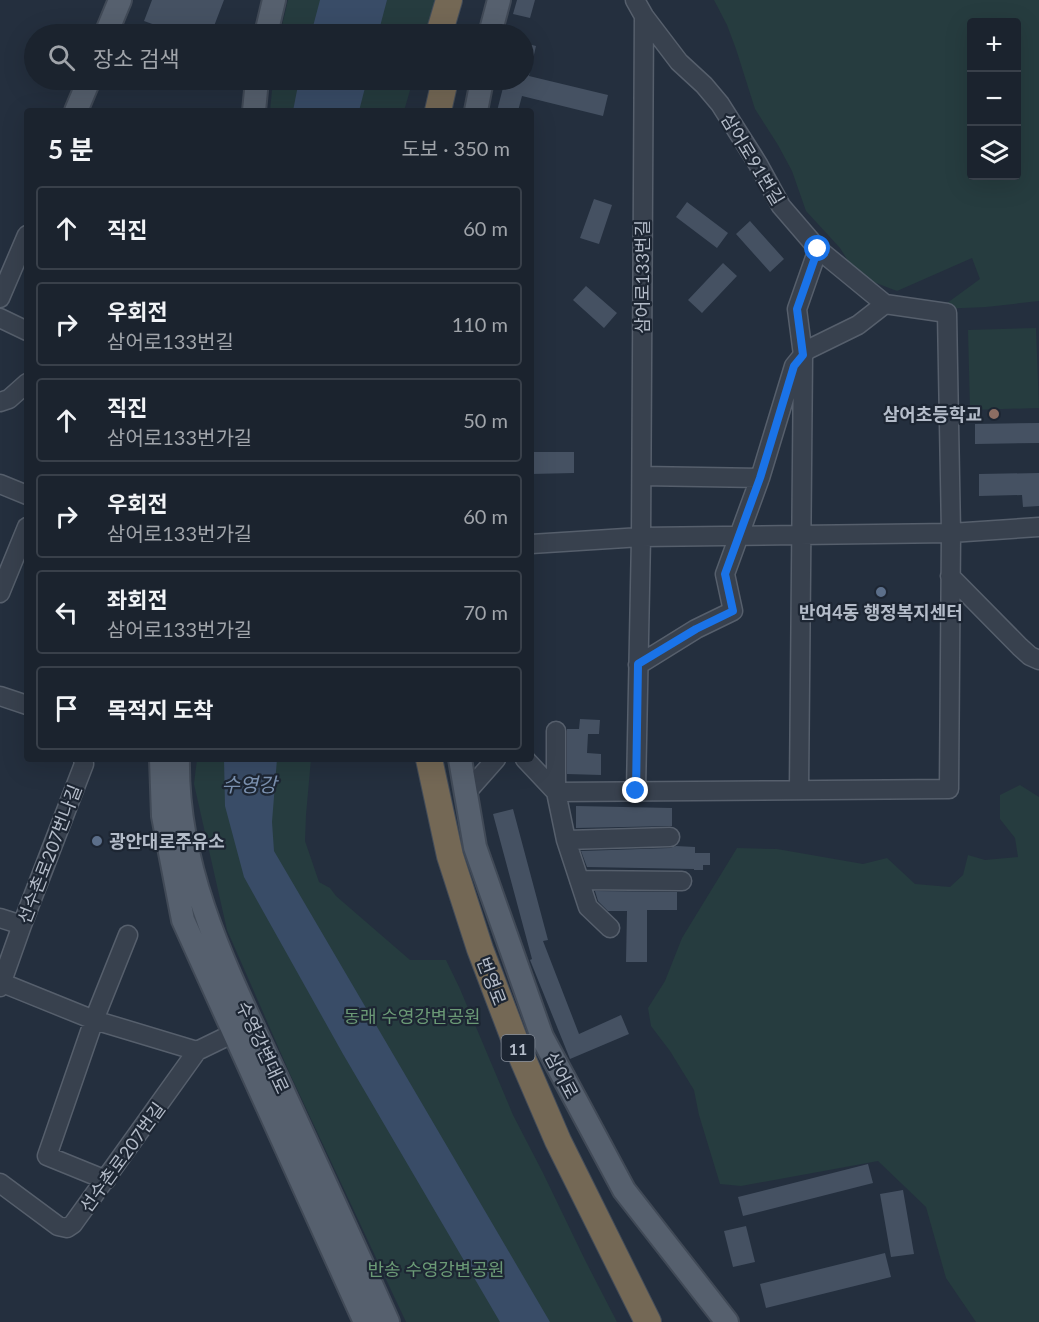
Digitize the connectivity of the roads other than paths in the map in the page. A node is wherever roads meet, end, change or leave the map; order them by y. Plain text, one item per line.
1 (120, 0) edge
2 (258, 0) edge
3 (274, 0) edge
4 (449, 0) edge
5 (466, 0) edge
6 (499, 0) edge
7 (635, 0) edge
8 (644, 16) junction
9 (110, 24) edge
10 (253, 24) edge
11 (268, 24) edge
12 (442, 24) edge
13 (459, 24) edge
14 (493, 24) edge
15 (85, 90) edge
16 (243, 90) edge
17 (256, 90) edge
18 (425, 90) edge
19 (443, 90) edge
20 (480, 90) edge
21 (77, 108) edge
22 (241, 108) edge
23 (254, 108) edge
24 (421, 108) edge
25 (439, 108) edge
26 (477, 108) edge
27 (24, 242) edge
28 (818, 249) junction
29 (0, 298) edge
30 (885, 304) junction
31 (0, 318) edge
32 (24, 330) edge
33 (798, 361) junction
34 (24, 386) edge
35 (0, 402) edge
36 (642, 476) junction
37 (760, 478) junction
38 (0, 484) edge
39 (24, 494) edge
40 (1039, 526) edge
41 (951, 532) junction
42 (24, 534) edge
43 (802, 535) junction
44 (739, 536) junction
45 (641, 537) junction
46 (534, 544) edge
47 (950, 576) junction
48 (0, 593) edge
49 (1039, 660) edge
50 (638, 664) junction
51 (0, 696) edge
52 (24, 704) edge
53 (556, 731) dead end
54 (84, 762) edge
55 (161, 762) edge
56 (178, 762) edge
57 (414, 762) edge
58 (430, 762) edge
59 (461, 762) edge
60 (493, 762) edge
61 (528, 762) edge
62 (800, 790) junction
63 (636, 791) junction
64 (556, 792) junction
65 (466, 793) junction
66 (670, 837) dead end
67 (566, 840) junction
68 (579, 880) junction
69 (682, 881) dead end
70 (0, 918) edge
71 (22, 925) junction
72 (610, 928) dead end
73 (128, 935) dead end
74 (1, 984) edge
75 (94, 1020) junction
76 (234, 1033) junction
77 (197, 1051) junction
78 (106, 1180) junction
79 (0, 1183) edge
80 (365, 1322) edge
81 (388, 1322) edge
82 (628, 1322) edge
83 (648, 1322) edge
84 (727, 1322) edge

1 - 9 main road
2 - 10 main road
3 - 11 main road
4 - 12 highway
5 - 13 highway
6 - 14 main road
7 - 8 street, 삼어로91번길
8 - 28 street, 삼어로91번길
8 - 36 street, 삼어로133번길
15 - 21 main road
16 - 22 main road
17 - 23 main road
18 - 24 highway
19 - 25 highway
20 - 26 main road
27 - 29 street
28 - 30 street, 삼어로91번길
28 - 33 street
30 - 33 street
30 - 41 street
31 - 32 street
33 - 37 street
33 - 43 street
34 - 35 street
36 - 37 street
36 - 45 street, 삼어로133번길
37 - 44 street
38 - 39 street
40 - 41 street
41 - 43 street
41 - 47 street
42 - 48 street
43 - 44 street
43 - 62 street
44 - 45 street
44 - 50 street
45 - 46 street
45 - 50 street, 삼어로133번길
47 - 49 street
47 - 62 street
50 - 63 street, 삼어로133번길
51 - 52 street
53 - 64 street
54 - 71 street, 선수촌로207번나길
55 - 76 main road, 수영강변대로
56 - 81 main road, 수영강변대로
57 - 82 highway, 번영로 / 11
58 - 83 highway, 번영로 / 11
59 - 65 main road, 삼어로
60 - 65 street
61 - 64 street
62 - 63 street
63 - 64 street
64 - 67 street
65 - 84 main road, 삼어로
66 - 67 street
67 - 68 street
68 - 69 street
68 - 72 street
70 - 71 street
71 - 74 street, 선수촌로207번나길
73 - 75 street
74 - 75 street, 선수촌로207번나길
75 - 77 street, 선수촌로207번나길
75 - 78 street
76 - 77 street, 선수촌로207번길
76 - 80 main road, 수영강변대로
77 - 78 street, 선수촌로207번길
78 - 79 street, 선수촌로207번길

